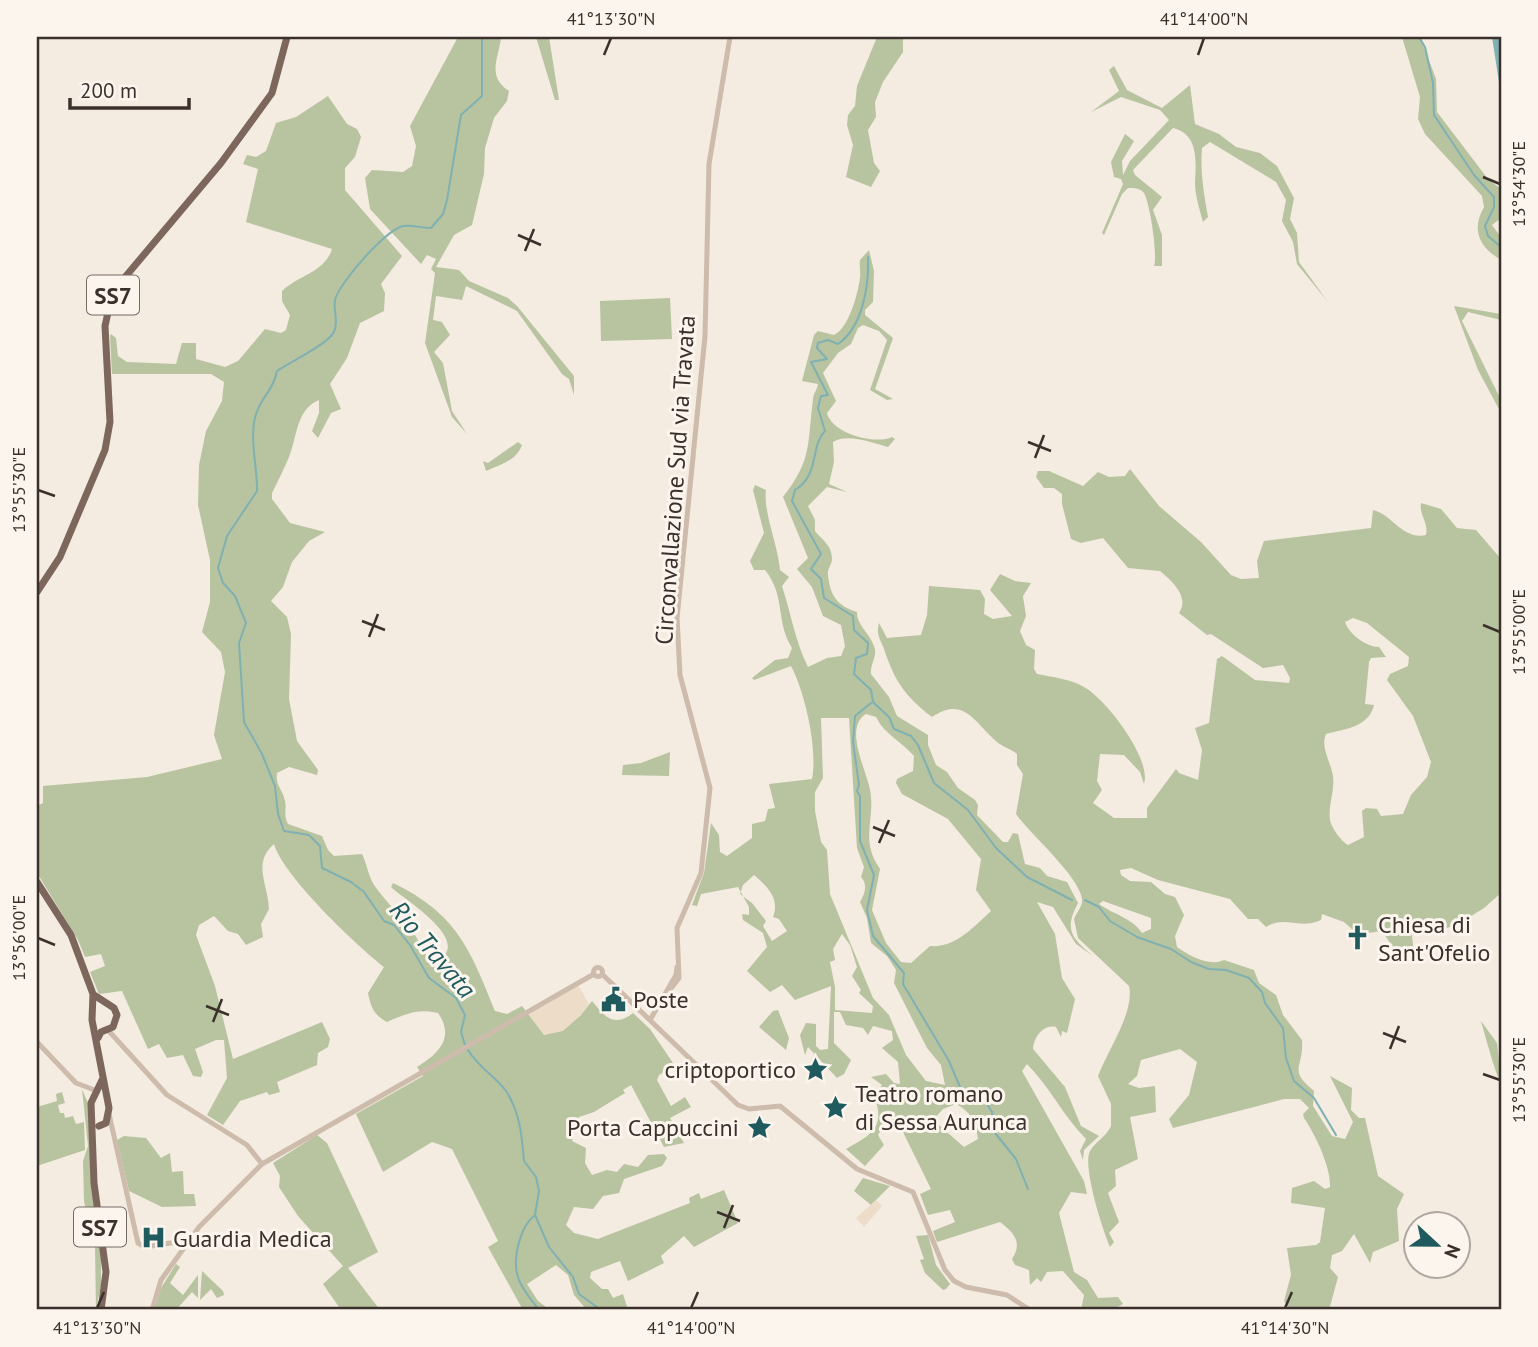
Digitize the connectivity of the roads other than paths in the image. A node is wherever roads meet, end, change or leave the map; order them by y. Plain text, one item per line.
1 (288, 37) edge
2 (730, 37) edge
3 (37, 592) edge
4 (37, 882) edge
5 (93, 994) junction
6 (106, 1004) junction
7 (93, 1011) junction
8 (650, 1020) junction
9 (95, 1026) junction
10 (108, 1029) junction
11 (98, 1038) junction
12 (37, 1042) edge
13 (103, 1073) junction
14 (86, 1088) junction
15 (97, 1091) junction
16 (107, 1097) junction
17 (91, 1103) junction
18 (109, 1113) junction
19 (93, 1120) junction
20 (102, 1126) junction
21 (113, 1129) junction
22 (94, 1143) junction
23 (254, 1153) junction
24 (262, 1164) junction
25 (250, 1175) junction
26 (185, 1245) junction
27 (101, 1310) edge
28 (152, 1310) edge
29 (1030, 1310) edge

1 - 3 main road, SS7
2 - 8 street, Circonvallazione Sud via Travata
4 - 5 main road, SS7
5 - 6 main road
5 - 7 main road, SS7
6 - 7 main road
6 - 10 main road
7 - 9 main road, SS7
8 - 24 street
8 - 29 street
9 - 10 main road
9 - 11 main road, SS7
10 - 11 main road
10 - 23 street
11 - 13 main road, SS7
12 - 14 street
13 - 15 main road, SS7
13 - 16 main road, SS7
14 - 15 street
14 - 17 street
15 - 16 main road
15 - 17 main road, SS7
16 - 18 main road, SS7
17 - 19 main road, SS7
18 - 20 main road, SS7
18 - 21 street
19 - 20 main road
19 - 22 main road, SS7
20 - 21 street
20 - 22 main road, SS7
21 - 26 street
22 - 27 main road, SS7
23 - 24 street
23 - 25 street
24 - 25 street
25 - 26 street
26 - 28 street

